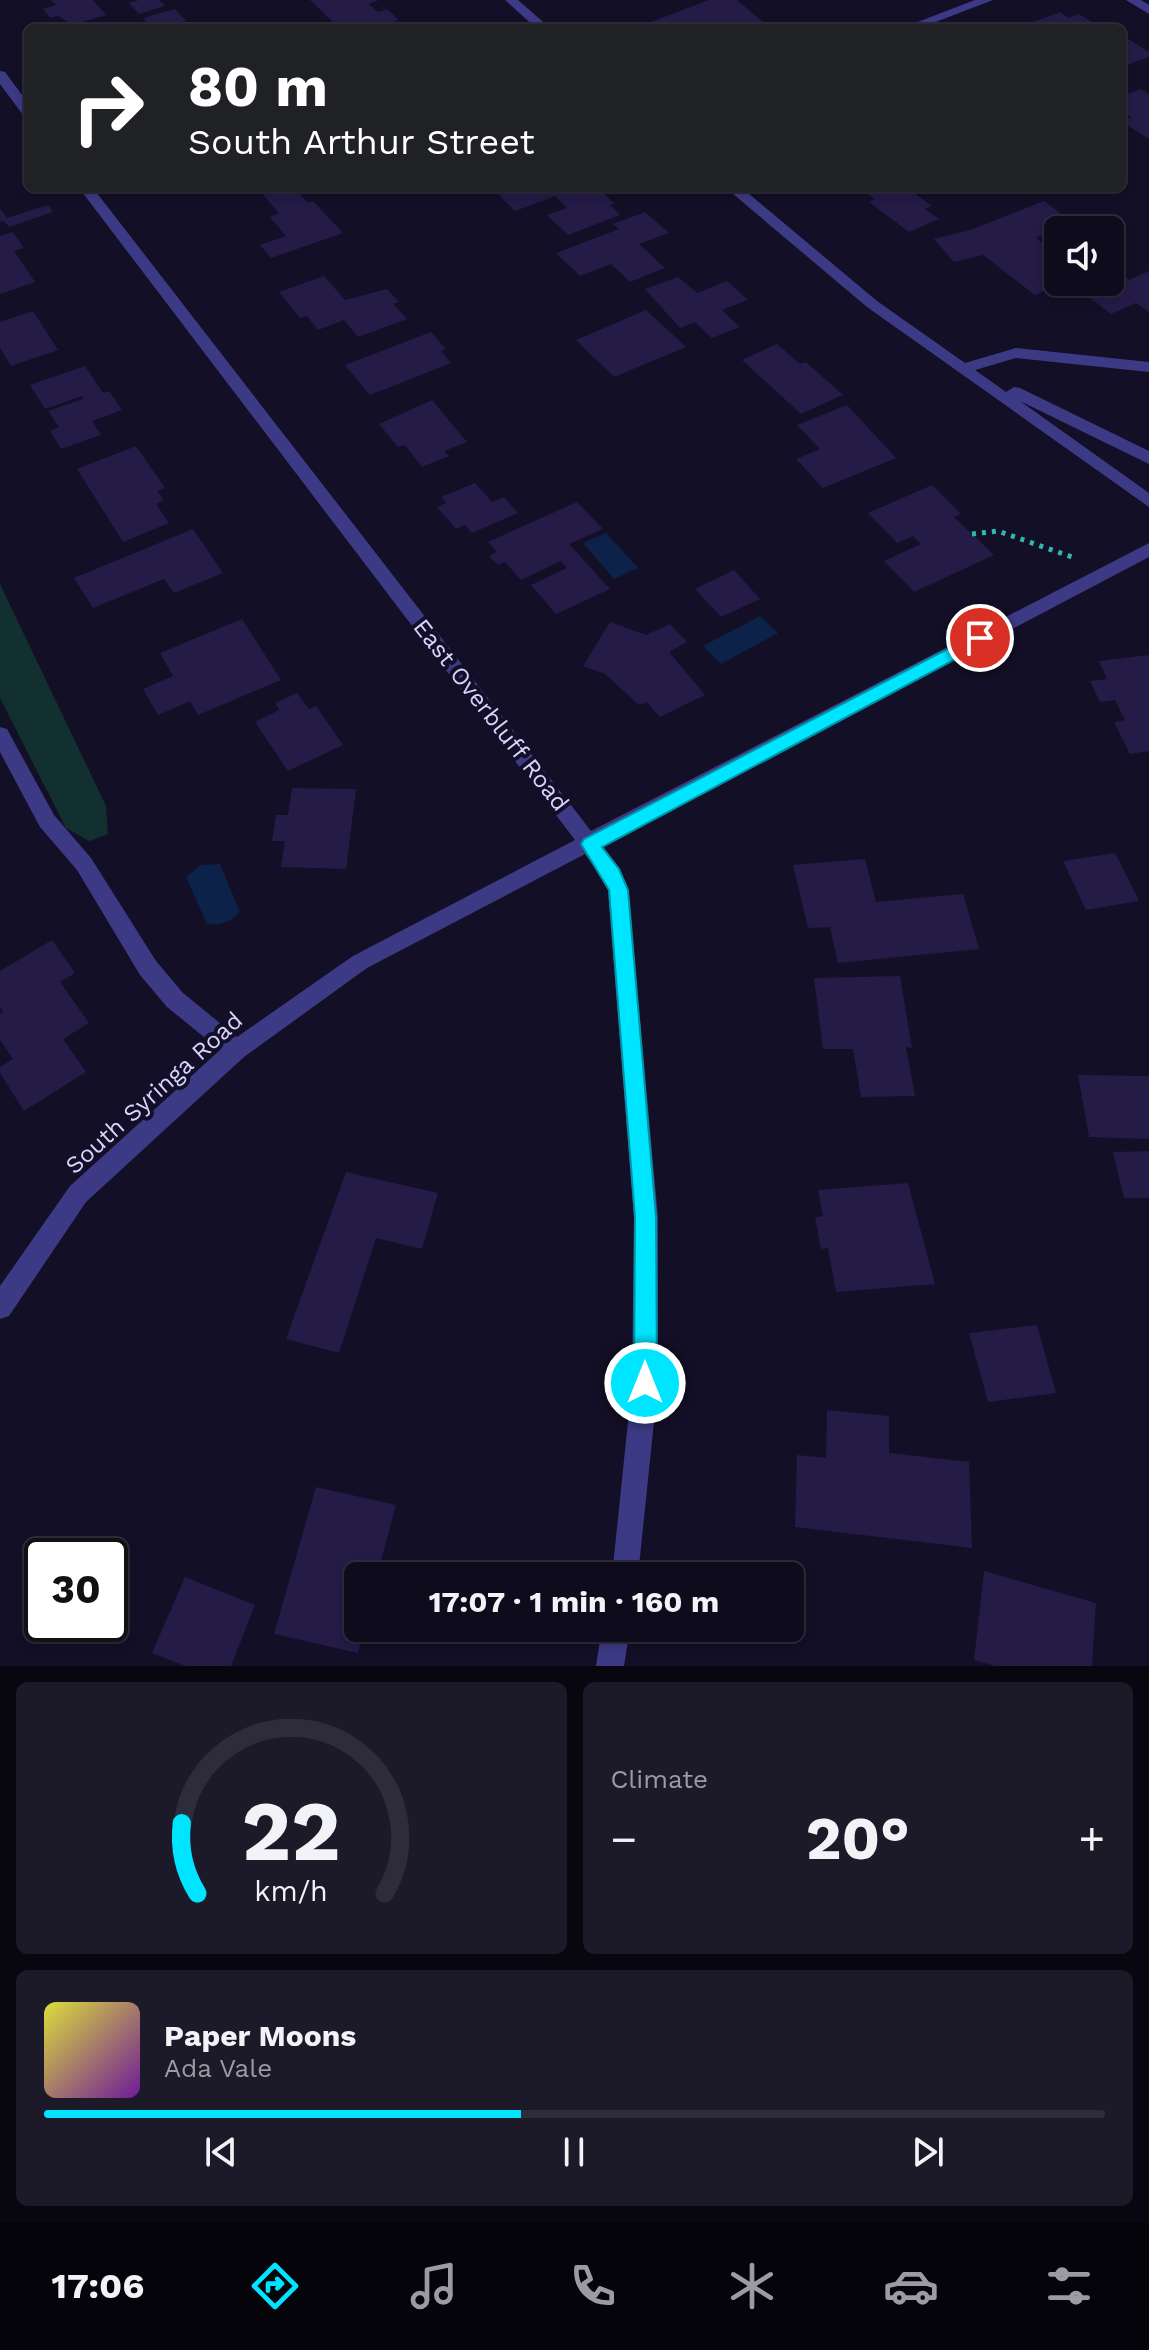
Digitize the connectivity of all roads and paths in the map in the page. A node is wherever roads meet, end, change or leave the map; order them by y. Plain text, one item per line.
1 (511, 0) edge
2 (987, 0) edge
3 (1132, 0) edge
4 (1149, 10) edge
5 (539, 24) edge
6 (919, 24) edge
7 (0, 75) edge
8 (24, 107) edge
9 (89, 192) edge
10 (738, 192) edge
11 (1149, 367) edge
12 (964, 368) junction
13 (1149, 458) edge
14 (1149, 501) edge
15 (972, 534) dead end
16 (1149, 549) edge
17 (1076, 557) dead end
18 (0, 734) edge
19 (590, 844) junction
20 (236, 1050) junction
21 (0, 1307) edge
22 (626, 1562) edge
23 (614, 1642) edge
24 (610, 1666) edge

1 - 5 street
2 - 6 street
3 - 4 street
7 - 8 street
9 - 19 street, East Overbluff Road
10 - 12 street
11 - 12 street
12 - 13 street
12 - 14 street
15 - 17 path
16 - 19 street, South Syringa Road
18 - 20 street
19 - 20 street, South Syringa Road
19 - 22 street, East Overbluff Road
20 - 21 street, South Syringa Road
23 - 24 street

